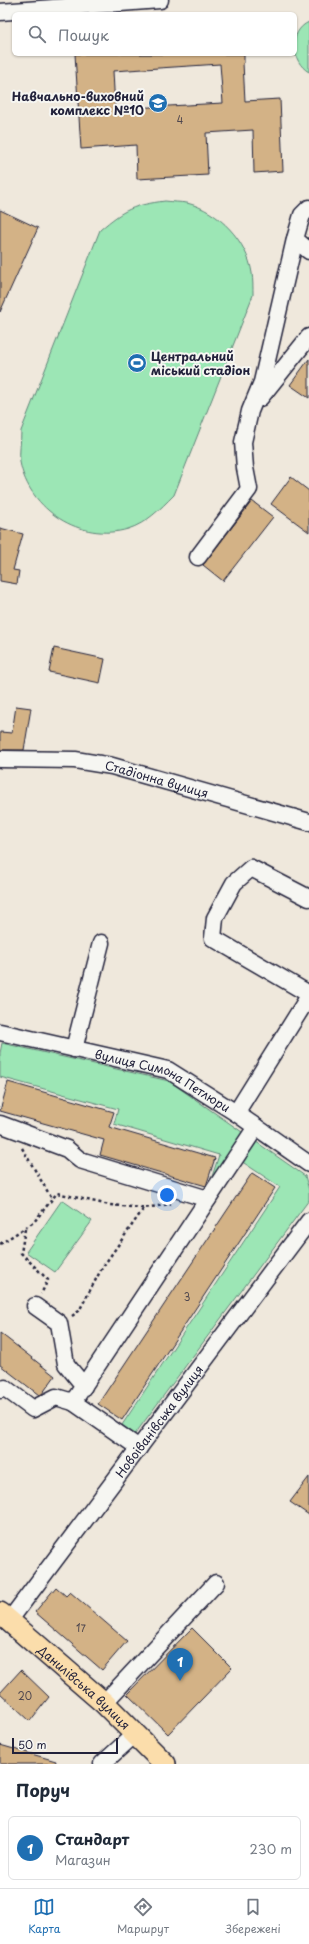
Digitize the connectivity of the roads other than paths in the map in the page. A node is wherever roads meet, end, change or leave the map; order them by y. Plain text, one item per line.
1 (160, 0) edge
2 (0, 12) edge
3 (309, 208) edge
4 (295, 239) junction
5 (309, 251) edge
6 (309, 337) edge
7 (250, 411) junction
8 (198, 557) dead end
9 (0, 759) edge
10 (309, 822) edge
11 (309, 898) edge
12 (101, 943) dead end
13 (309, 995) edge
14 (0, 1032) edge
15 (74, 1049) junction
16 (236, 1113) junction
17 (4, 1126) edge
18 (256, 1127) junction
19 (309, 1164) edge
20 (208, 1199) junction
21 (309, 1221) edge
22 (35, 1306) road end
23 (84, 1386) junction
24 (2, 1388) edge
25 (73, 1402) junction
26 (139, 1448) junction
27 (216, 1583) dead end
28 (5, 1617) edge
29 (104, 1703) junction
30 (135, 1734) junction
31 (102, 1764) edge
32 (165, 1764) edge

1 - 2 street
3 - 4 street
4 - 5 street
4 - 7 street
6 - 7 street
7 - 8 street
9 - 10 street, Стадіонна вулиця
11 - 13 street
12 - 15 street
13 - 16 street
14 - 15 street, вулиця Симона Петлюри
15 - 16 street, вулиця Симона Петлюри
16 - 18 street, вулиця Симона Петлюри
17 - 20 street
18 - 19 street, вулиця Симона Петлюри
18 - 20 street
20 - 23 street
21 - 26 street, Новоіванівська вулиця
22 - 23 street
23 - 25 street
24 - 25 street
25 - 26 street
26 - 28 street, Новоіванівська вулиця
27 - 29 street
28 - 29 main road, Данилівська вулиця
29 - 30 main road, Данилівська вулиця
30 - 31 street
30 - 32 main road, Данилівська вулиця

